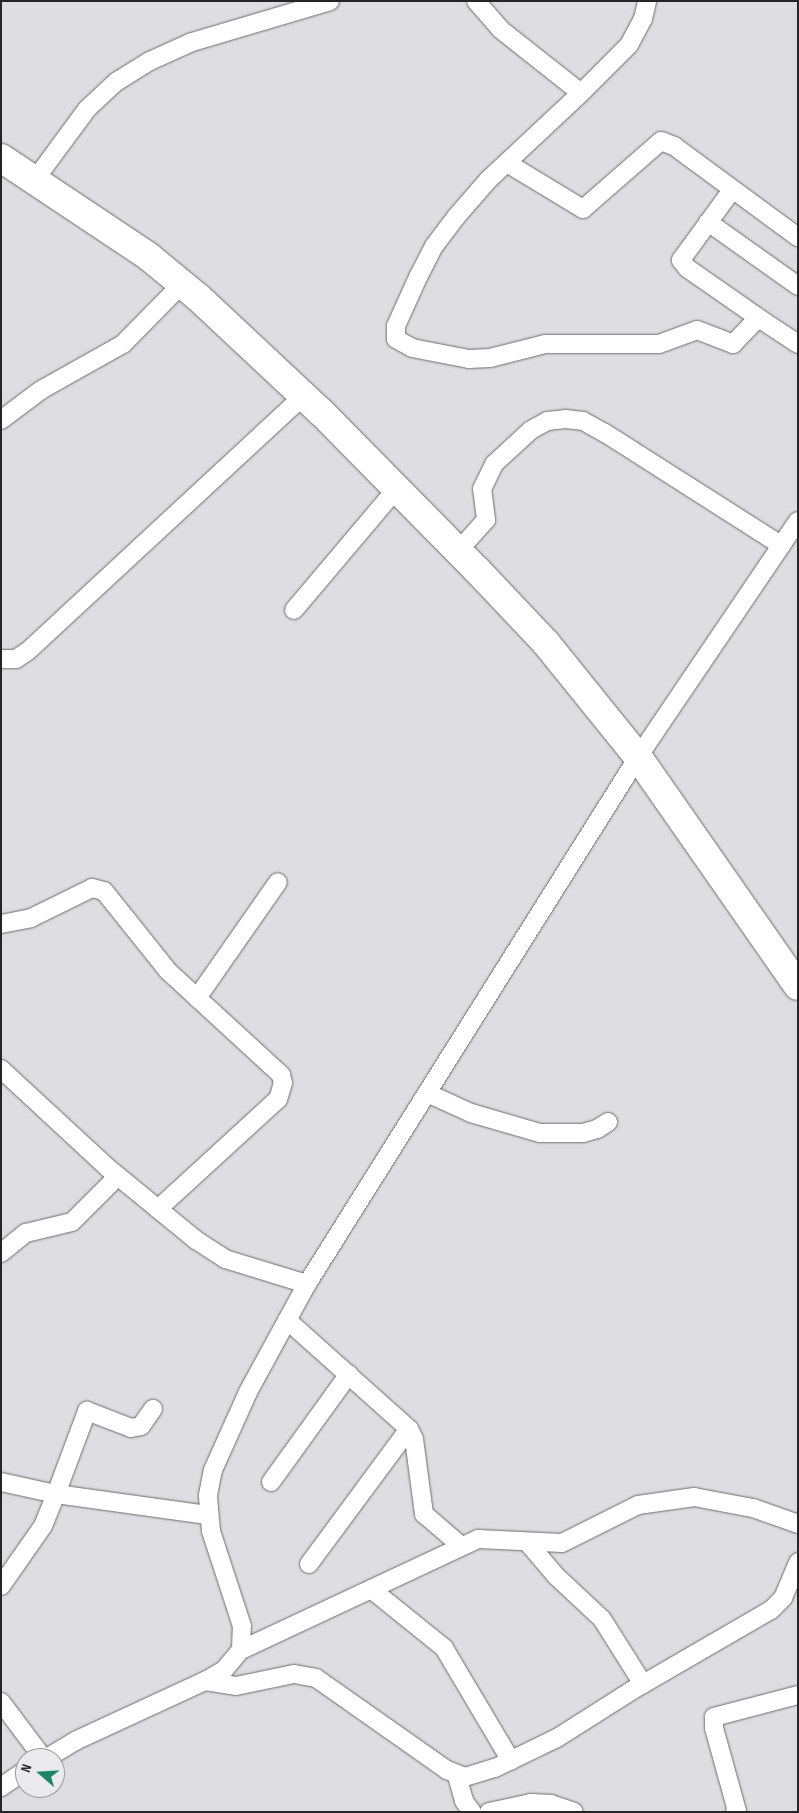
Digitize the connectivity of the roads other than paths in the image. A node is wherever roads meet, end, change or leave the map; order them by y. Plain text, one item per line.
1 (330, 1) edge
2 (476, 1) edge
3 (647, 1) edge
4 (582, 93) junction
5 (1, 158) edge
6 (507, 163) junction
7 (34, 181) junction
8 (732, 190) junction
9 (708, 222) junction
10 (798, 237) edge
11 (182, 284) junction
12 (798, 286) edge
13 (763, 321) junction
14 (798, 344) edge
15 (303, 396) junction
16 (1, 420) edge
17 (397, 488) junction
18 (798, 521) edge
19 (781, 545) junction
20 (458, 551) junction
21 (294, 610) dead end
22 (1, 659) edge
23 (638, 757) junction
24 (278, 882) dead end
25 (1, 924) edge
26 (798, 986) edge
27 (196, 998) junction
28 (1, 1069) edge
29 (427, 1093) junction
30 (608, 1122) dead end
31 (118, 1176) junction
32 (158, 1209) junction
33 (1, 1253) edge
34 (307, 1284) junction
35 (288, 1320) junction
36 (349, 1374) junction
37 (153, 1409) dead end
38 (409, 1429) junction
39 (1, 1482) edge
40 (271, 1482) dead end
41 (56, 1494) junction
42 (208, 1515) junction
43 (798, 1524) edge
44 (528, 1543) junction
45 (460, 1545) junction
46 (798, 1562) edge
47 (309, 1564) dead end
48 (1, 1586) edge
49 (371, 1589) junction
50 (241, 1650) junction
51 (205, 1681) junction
52 (643, 1684) junction
53 (798, 1695) edge
54 (1, 1702) edge
55 (37, 1748) edge
56 (63, 1748) edge
57 (511, 1760) junction
58 (457, 1776) junction
59 (15, 1778) edge
60 (1, 1787) edge
61 (737, 1811) edge
62 (472, 1812) edge
63 (489, 1812) edge
64 (574, 1812) edge

1 - 7 street
2 - 4 street
3 - 4 street
4 - 6 street
5 - 7 highway
6 - 8 street
6 - 13 street
7 - 11 highway
8 - 9 street
8 - 10 street
9 - 12 street
9 - 13 street
11 - 15 highway
11 - 16 street
13 - 14 street
15 - 17 highway
15 - 22 street
17 - 20 highway
17 - 21 street
18 - 19 street
19 - 20 street
19 - 23 street
20 - 23 highway
23 - 26 highway
23 - 29 street
24 - 27 street
25 - 27 street
27 - 32 street
28 - 31 street
29 - 30 street
29 - 34 street
31 - 32 street
31 - 33 street
32 - 34 street
34 - 35 street
35 - 36 street
35 - 42 street
36 - 38 street
36 - 40 street
37 - 41 street
38 - 45 street
38 - 47 street
39 - 41 street
41 - 42 street
41 - 48 street
42 - 50 street
43 - 44 street
44 - 45 street
44 - 52 street
45 - 49 street
46 - 52 street
49 - 50 street
49 - 57 street
50 - 51 street
51 - 56 street
51 - 58 street
52 - 57 street
53 - 61 street
54 - 55 street
57 - 58 street
58 - 62 street
59 - 60 street
63 - 64 street

